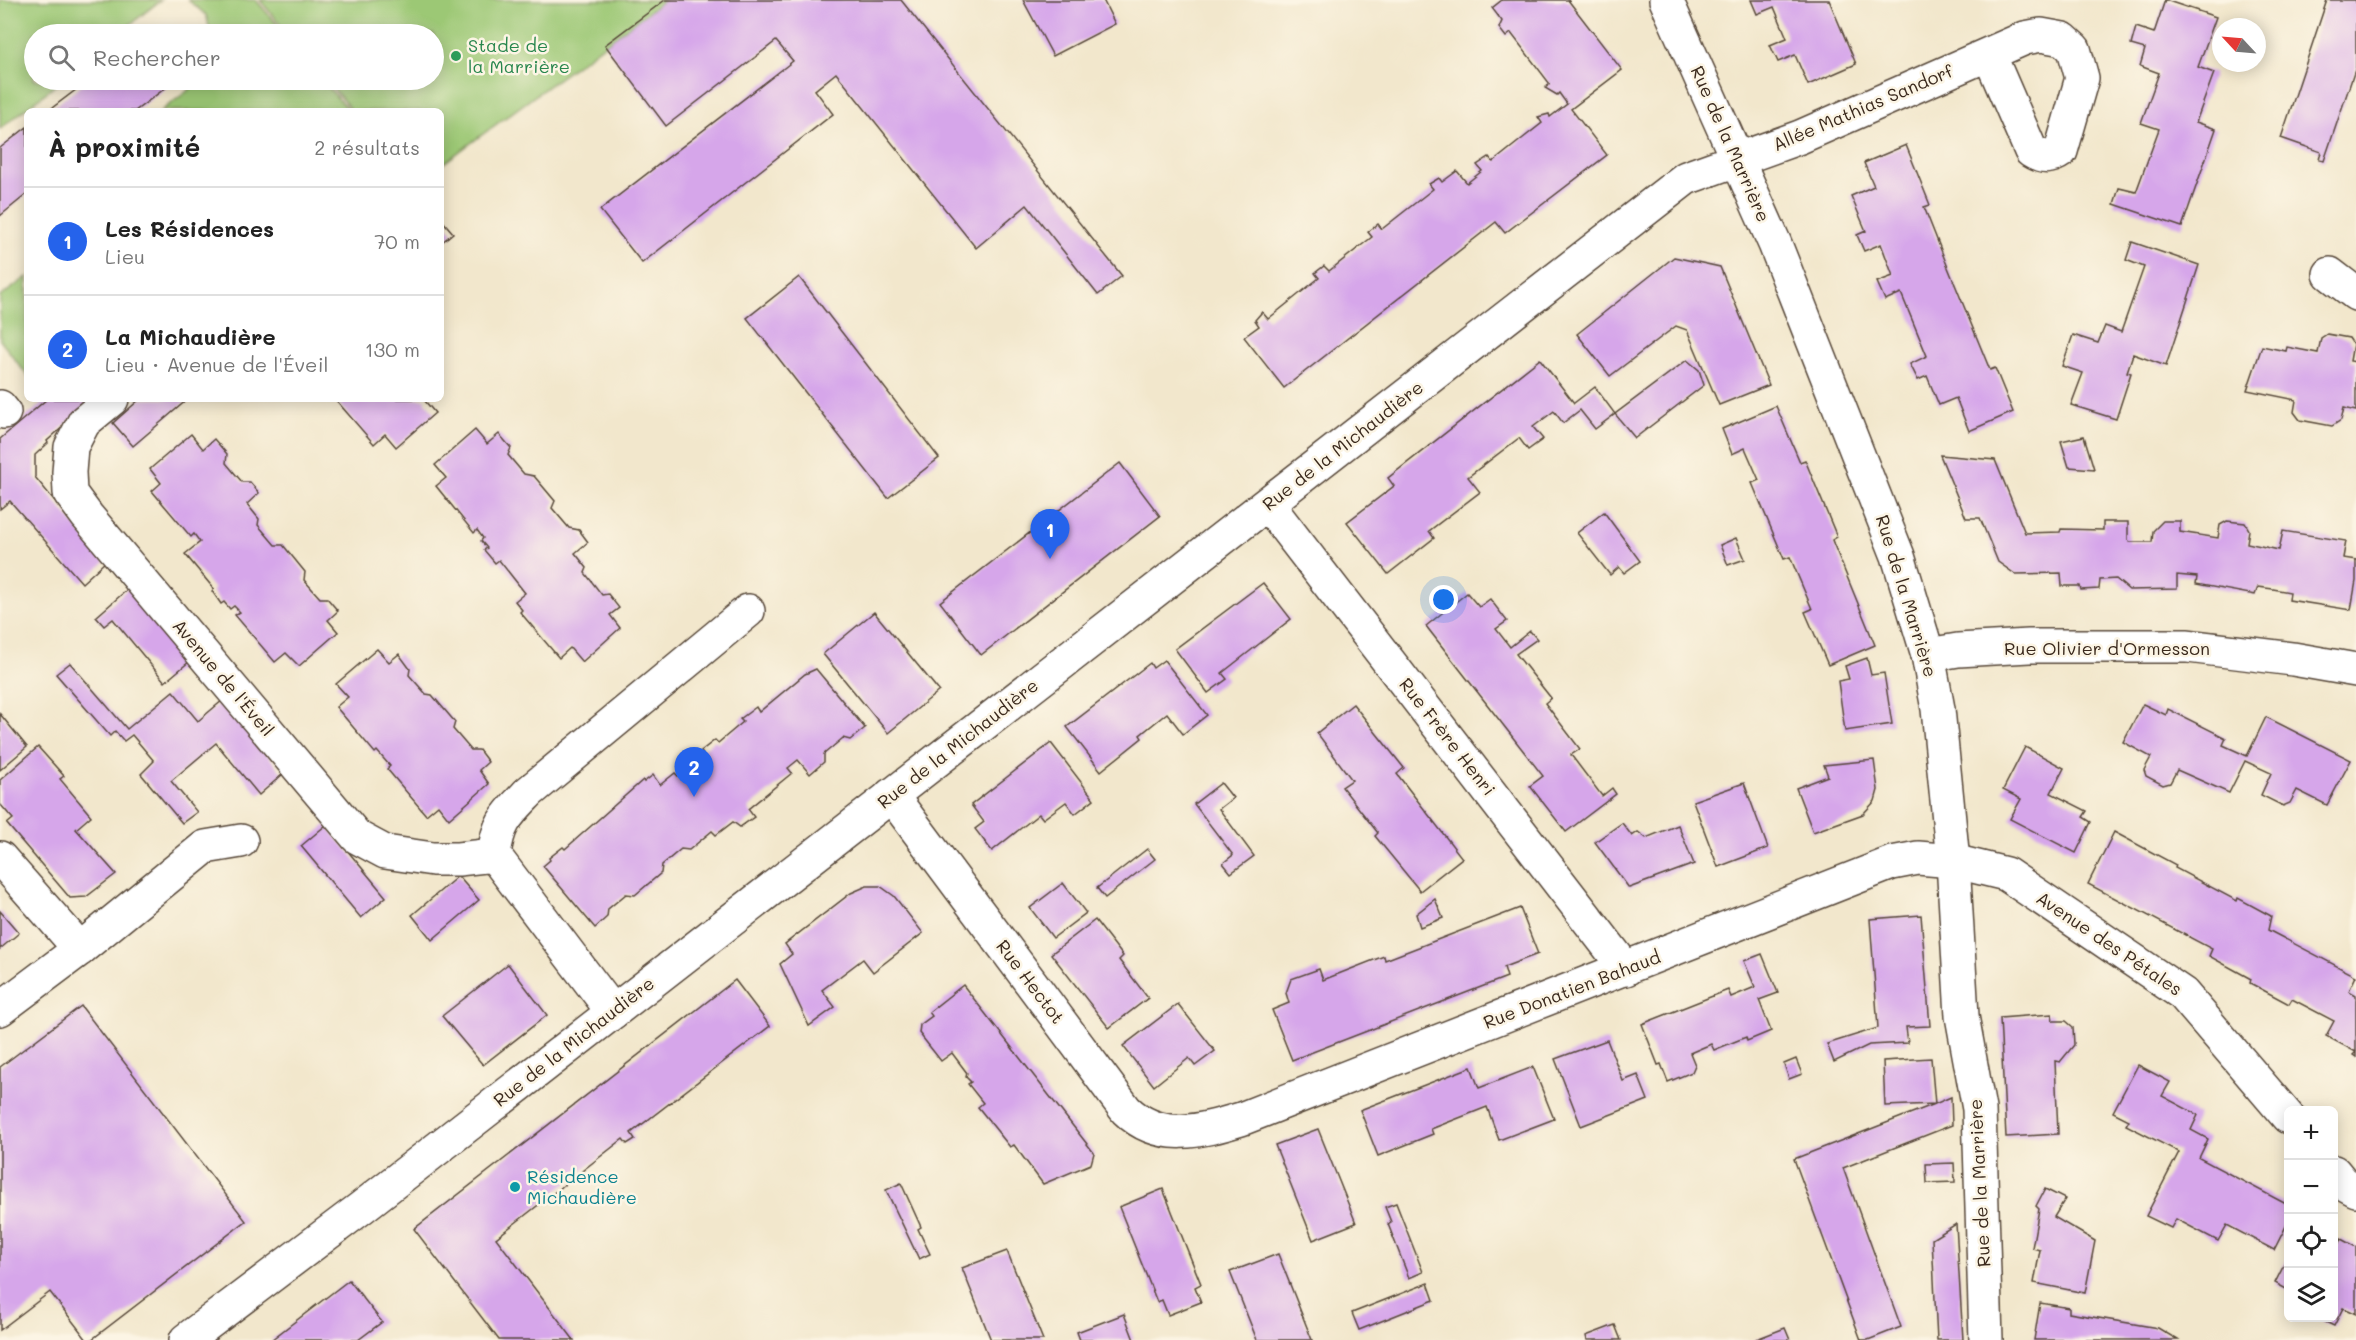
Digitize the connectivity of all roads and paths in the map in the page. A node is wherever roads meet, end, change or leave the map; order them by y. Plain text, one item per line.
1 (1666, 0) edge
2 (1989, 54) dead end
3 (1736, 160) junction
4 (2330, 274) dead end
5 (2356, 294) edge
6 (108, 402) edge
7 (1268, 505) junction
8 (748, 611) dead end
9 (1928, 655) junction
10 (2356, 670) edge
11 (891, 795) junction
12 (241, 841) dead end
13 (494, 855) junction
14 (0, 858) edge
15 (1953, 861) junction
16 (80, 949) junction
17 (1626, 969) junction
18 (0, 1009) edge
19 (613, 1012) junction
20 (2284, 1111) edge
21 (1192, 1132) joint
22 (2338, 1177) edge
23 (2356, 1190) edge
24 (186, 1340) edge
25 (1986, 1340) edge

1 - 3 street, Rue de la Marrière
2 - 3 street, Allée Mathias Sandorf
3 - 7 street, Rue de la Michaudière
3 - 9 street, Rue de la Marrière
4 - 5 street
6 - 13 street, Avenue de l'Éveil
7 - 11 street, Rue de la Michaudière
7 - 17 street, Rue Frère Henri
8 - 13 street
9 - 10 street, Rue Olivier d'Ormesson
9 - 15 street, Rue de la Marrière
11 - 19 street, Rue de la Michaudière
11 - 21 street, Rue Hectot
12 - 16 street
13 - 19 street
14 - 16 street
15 - 17 street, Rue Donatien Bahaud
15 - 20 street, Avenue des Pétales
15 - 25 street, Rue de la Marrière
16 - 18 street
17 - 21 street, Rue Donatien Bahaud
19 - 24 street, Rue de la Michaudière
22 - 23 street

